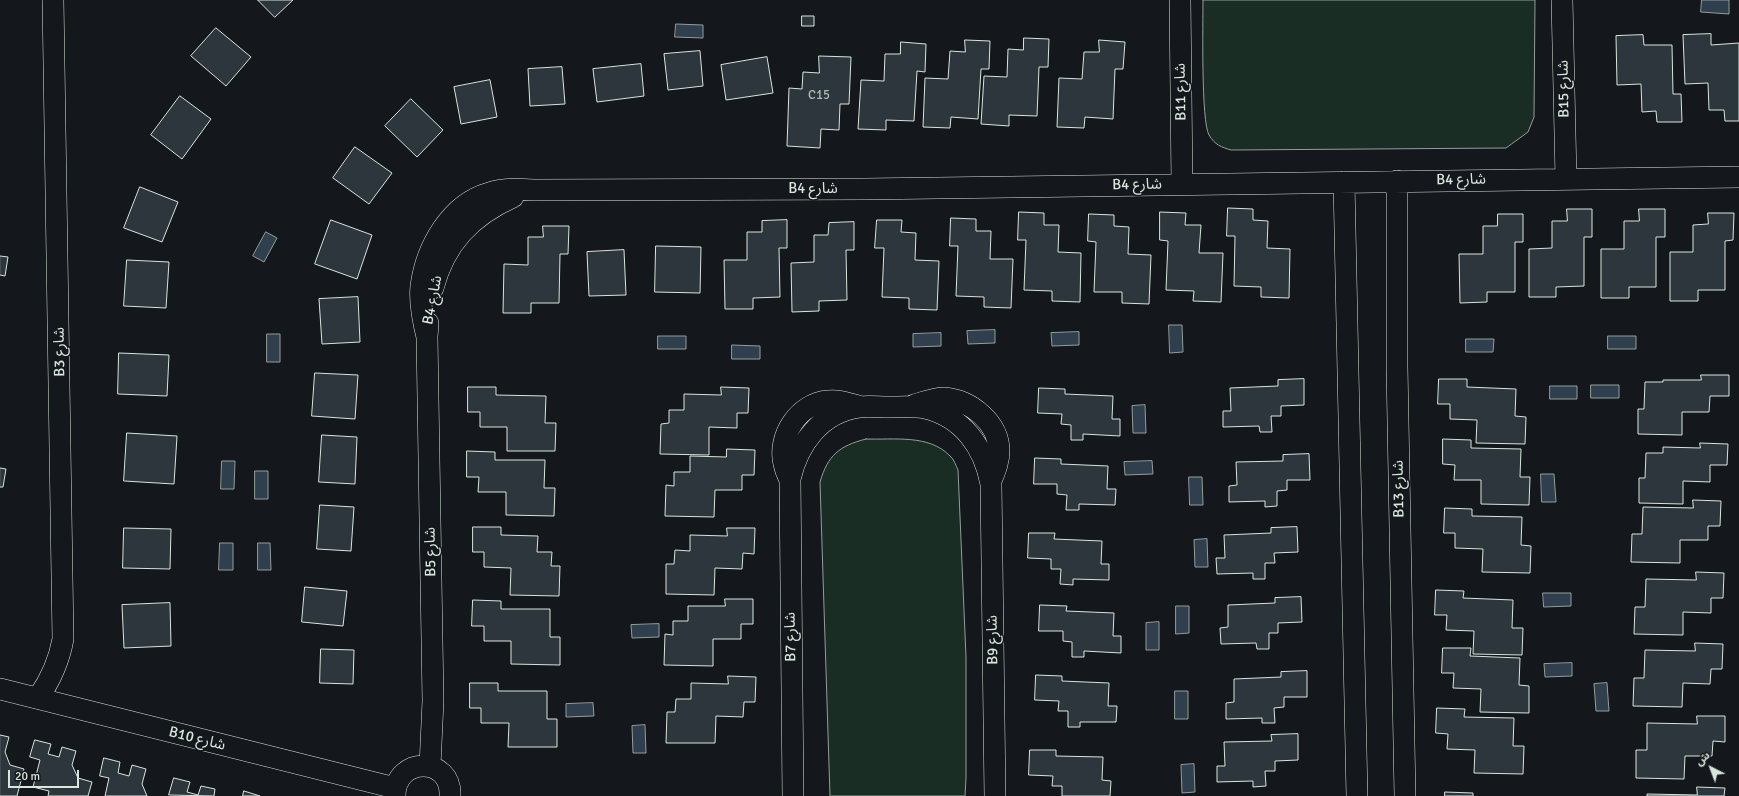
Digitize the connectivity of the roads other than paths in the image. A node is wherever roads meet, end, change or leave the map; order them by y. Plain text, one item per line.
1 (53, 0) edge
2 (1180, 0) edge
3 (1562, 0) edge
4 (1739, 177) edge
5 (1566, 178) junction
6 (1397, 181) junction
7 (1344, 182) junction
8 (1182, 184) junction
9 (426, 337) joint
10 (790, 479) joint
11 (0, 689) edge
12 (38, 698) junction
13 (430, 766) junction
14 (395, 792) edge
15 (450, 796) edge
16 (793, 796) edge
17 (995, 796) edge
18 (1357, 796) edge
19 (1405, 796) edge

1 - 12 street, B3 شارع
2 - 8 street, B11 شارع
3 - 5 street, B15 شارع
4 - 5 street, B4 شارع
5 - 6 street, B4 شارع
6 - 7 street, B4 شارع
6 - 19 street, B13 شارع
7 - 8 street, B4 شارع
7 - 18 street
8 - 9 street, B4 شارع
9 - 13 street, B5 شارع
10 - 16 street, B7 شارع
10 - 17 street, B9 شارع
11 - 12 street, B10 شارع
12 - 14 street, B10 شارع
13 - 14 street
13 - 15 street

